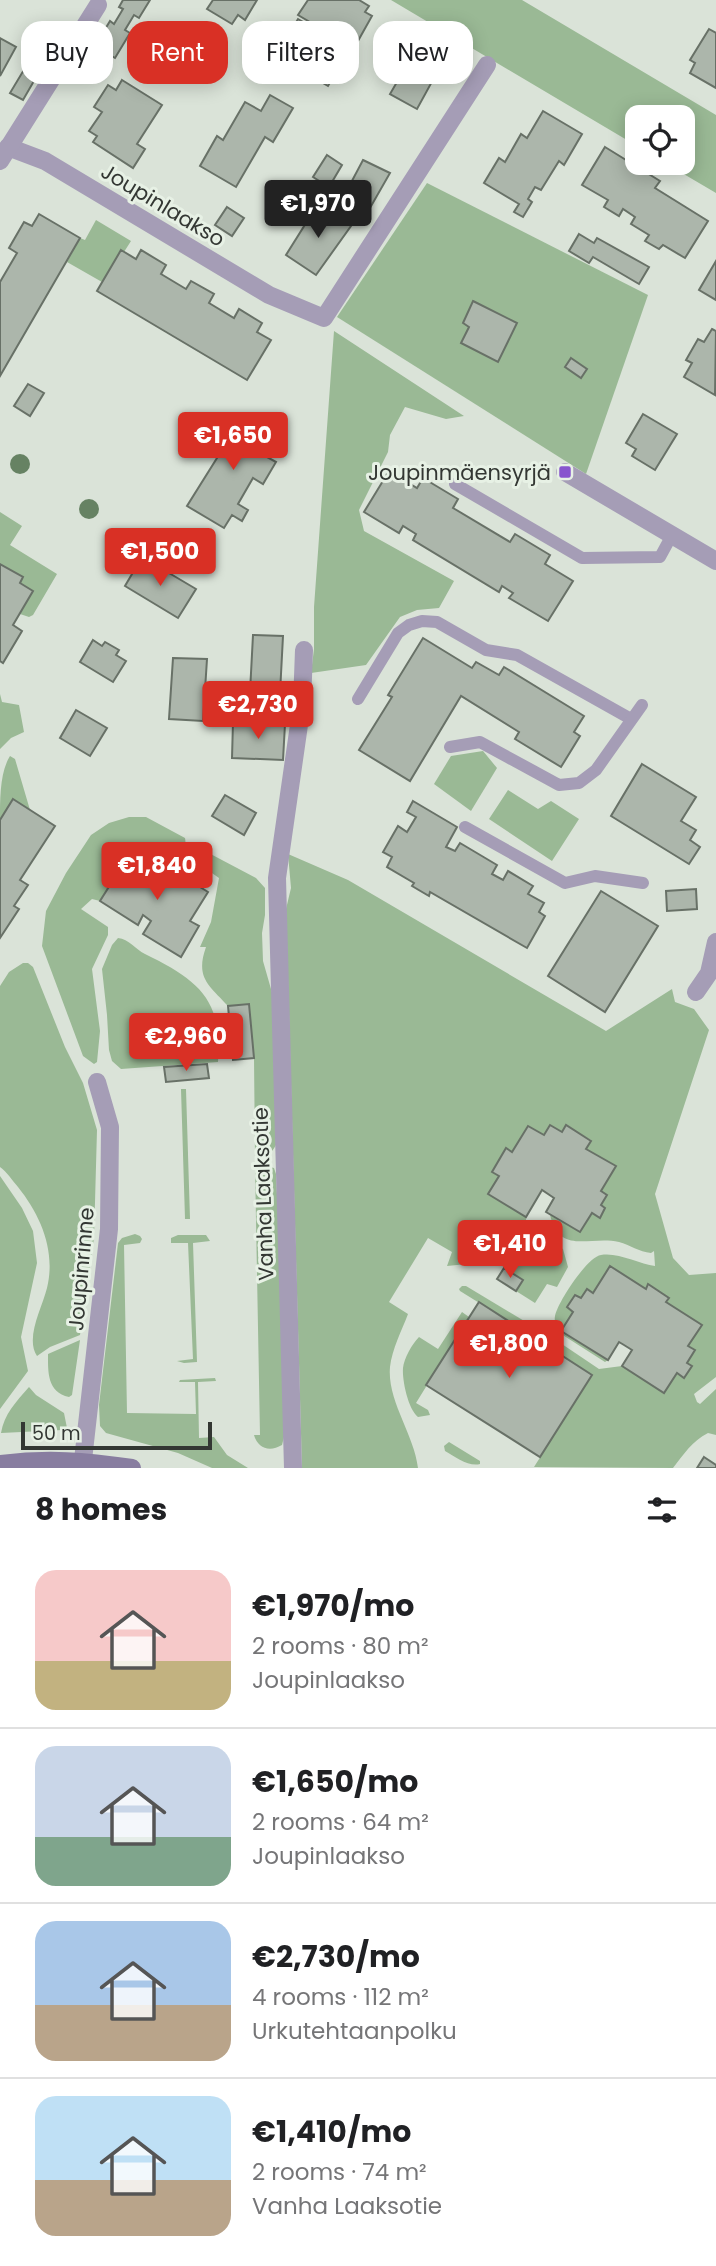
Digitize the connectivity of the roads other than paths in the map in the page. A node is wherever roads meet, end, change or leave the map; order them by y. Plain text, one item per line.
1 (98, 5) dead end
2 (487, 65) dead end
3 (0, 131) edge
4 (4, 154) edge
5 (565, 472) dead end
6 (455, 484) dead end
7 (672, 535) junction
8 (716, 561) edge
9 (304, 650) dead end
10 (358, 699) dead end
11 (642, 705) dead end
12 (631, 719) junction
13 (450, 747) dead end
14 (465, 827) dead end
15 (643, 883) dead end
16 (716, 942) edge
17 (696, 992) dead end
18 (97, 1082) dead end
19 (83, 1460) junction
20 (0, 1464) edge
21 (132, 1468) edge
22 (293, 1468) edge

1 - 4 street
2 - 4 street, Joupinlaakso
3 - 4 street
5 - 7 street
6 - 7 lane
7 - 8 street
9 - 22 street, Vanha Laaksotie
10 - 12 lane
11 - 12 lane
12 - 13 lane
14 - 15 lane
16 - 17 street
18 - 19 street, Joupinrinne
19 - 20 street
19 - 21 street

